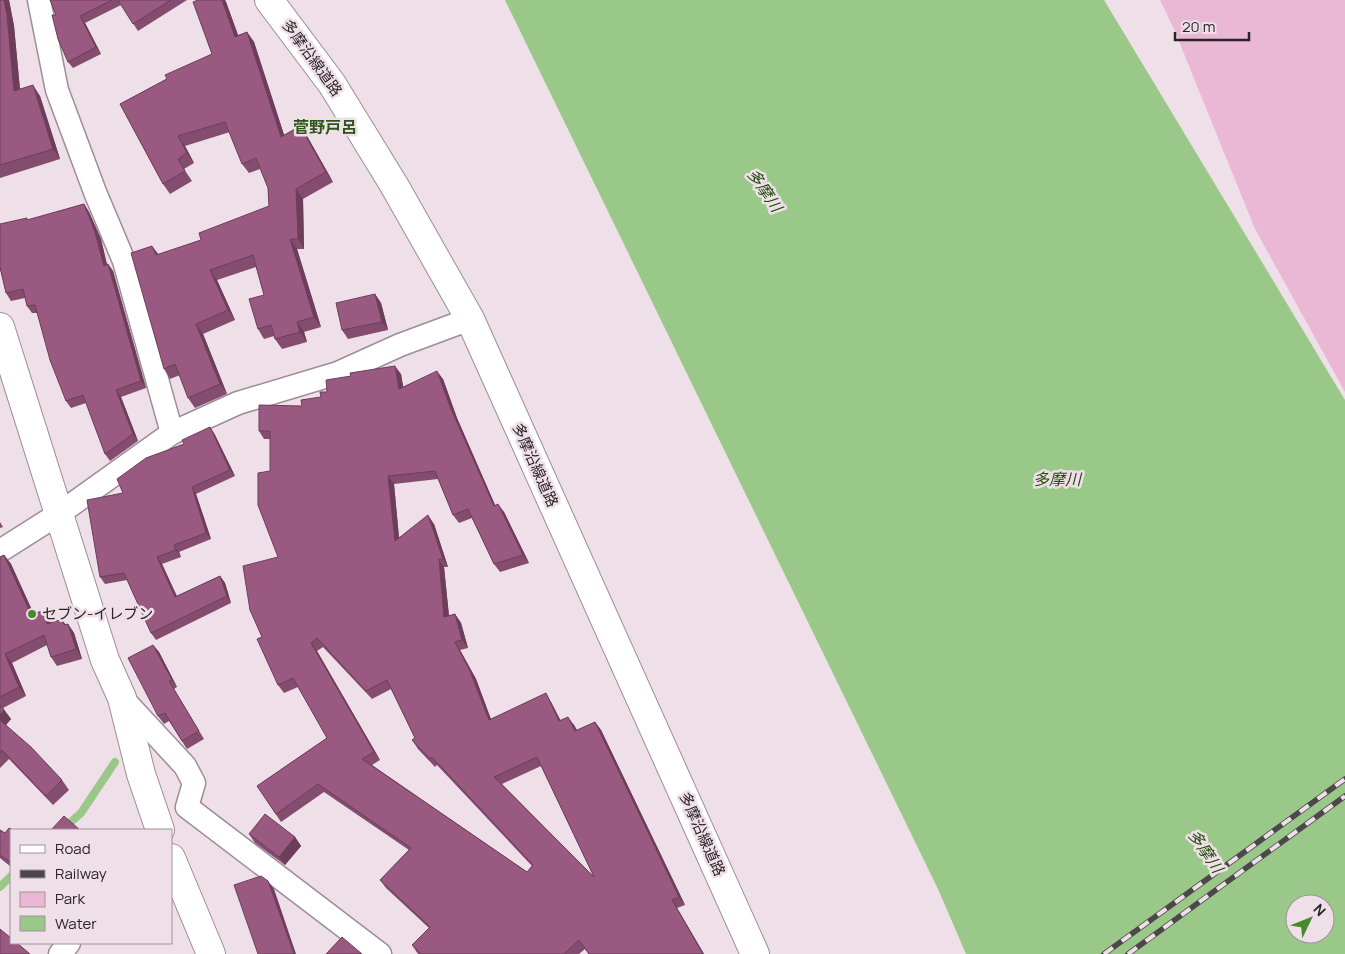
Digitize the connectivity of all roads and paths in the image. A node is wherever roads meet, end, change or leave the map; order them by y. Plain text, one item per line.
1 (39, 0) edge
2 (269, 0) edge
3 (470, 319) junction
4 (0, 327) edge
5 (172, 433) junction
6 (60, 513) junction
7 (0, 551) edge
8 (122, 698) junction
9 (159, 829) edge
10 (172, 860) edge
11 (68, 944) edge
12 (60, 954) edge
13 (211, 954) edge
14 (380, 954) edge
15 (755, 954) edge

1 - 5 street
2 - 3 street, 多摩沿線道路
3 - 5 street
3 - 15 street, 多摩沿線道路
4 - 6 street
5 - 6 street
6 - 7 street
6 - 8 street
8 - 9 street
8 - 14 street
10 - 13 street
11 - 12 street

